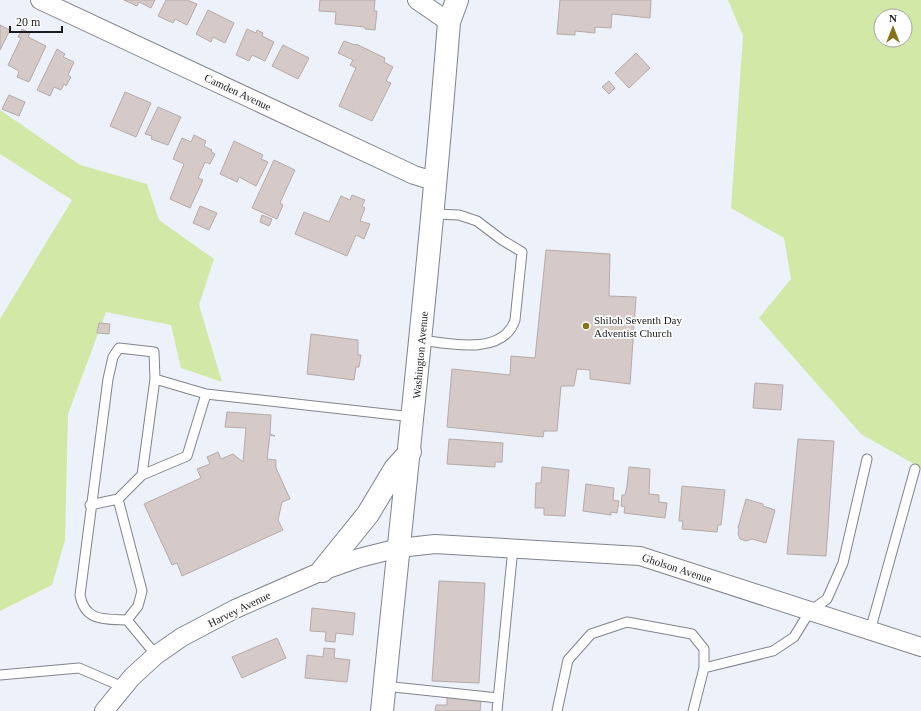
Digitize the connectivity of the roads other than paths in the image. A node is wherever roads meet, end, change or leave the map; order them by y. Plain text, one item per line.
1 (40, 0) edge
2 (418, 0) edge
3 (457, 0) edge
4 (449, 22) junction
5 (437, 182) junction
6 (434, 214) junction
7 (421, 340) junction
8 (155, 379) junction
9 (206, 394) junction
10 (414, 417) junction
11 (410, 452) junction
12 (867, 459) dead end
13 (915, 469) dead end
14 (142, 476) junction
15 (118, 499) junction
16 (90, 505) junction
17 (399, 548) junction
18 (513, 548) junction
19 (322, 571) junction
20 (810, 611) junction
21 (127, 620) junction
22 (870, 631) junction
23 (921, 647) edge
24 (156, 655) junction
25 (704, 668) junction
26 (0, 675) edge
27 (384, 686) junction
28 (123, 687) junction
29 (498, 698) junction
30 (104, 711) edge
31 (382, 711) edge
32 (497, 711) edge
33 (556, 711) edge
34 (693, 711) edge

1 - 5 street, Camden Avenue
2 - 4 street
3 - 4 street, Washington Avenue
4 - 5 street, Washington Avenue
5 - 6 street, Washington Avenue
6 - 7 street, Washington Avenue
6 - 7 lane
7 - 10 street, Washington Avenue
8 - 9 lane
8 - 14 lane
8 - 16 lane
9 - 10 lane
9 - 14 lane
10 - 11 street, Washington Avenue
11 - 17 street, Washington Avenue
11 - 19 street
12 - 20 lane
13 - 22 lane
14 - 15 lane
15 - 16 lane
15 - 21 lane
16 - 21 lane
17 - 18 street, Gholson Avenue
17 - 19 street, Harvey Avenue
17 - 27 street, Washington Avenue
18 - 20 street, Gholson Avenue
18 - 29 lane
19 - 24 street, Harvey Avenue
20 - 22 street, Gholson Avenue
20 - 25 lane
21 - 24 lane
22 - 23 street, Gholson Avenue
24 - 28 street, Harvey Avenue
25 - 33 lane
25 - 34 lane
26 - 28 lane
27 - 29 lane
27 - 31 street, Washington Avenue
28 - 30 street, Harvey Avenue
29 - 32 lane

